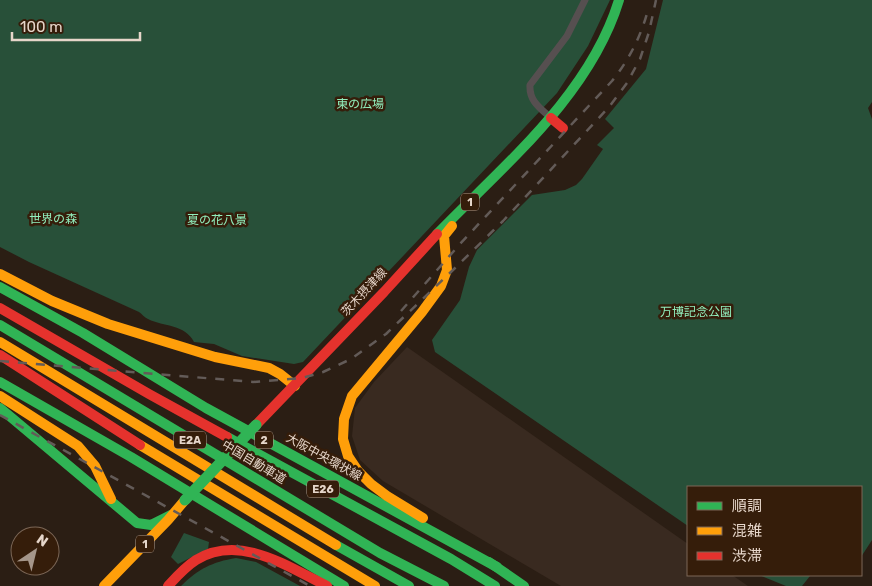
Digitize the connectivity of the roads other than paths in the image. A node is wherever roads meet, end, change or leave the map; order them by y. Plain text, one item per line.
1 (585, 0) edge
2 (619, 0) edge
3 (552, 118) junction
4 (563, 128) dead end
5 (466, 206) junction
6 (0, 274) edge
7 (0, 287) edge
8 (0, 308) edge
9 (0, 325) edge
10 (0, 342) edge
11 (0, 355) edge
12 (0, 382) edge
13 (295, 386) junction
14 (0, 396) edge
15 (0, 408) edge
16 (118, 508) junction
17 (171, 516) junction
18 (459, 546) junction
19 (489, 562) junction
20 (104, 586) edge
21 (168, 586) edge
22 (328, 586) edge
23 (344, 586) edge
24 (375, 586) edge
25 (409, 586) edge
26 (444, 586) edge
27 (495, 586) edge
28 (524, 586) edge
29 (532, 586) edge

1 - 3 street
2 - 3 main road, 茨木摂津線 / 1
3 - 4 main road
3 - 5 main road, 茨木摂津線 / 1
5 - 13 main road, 茨木摂津線 / 1
5 - 18 main road
6 - 13 main road
7 - 18 main road, 大阪中央環状線 / 2
8 - 27 main road, E26
9 - 26 main road, 中国自動車道 / E2A
10 - 25 main road, E2A
11 - 24 main road, E2A
12 - 23 main road
13 - 17 main road, 茨木摂津線 / 1, bridge
14 - 16 main road
15 - 16 main road
16 - 17 main road
17 - 20 main road, 茨木摂津線 / 1
18 - 19 main road, 大阪中央環状線 / 2
19 - 28 main road
19 - 29 main road, 大阪中央環状線 / 2
21 - 22 main road

